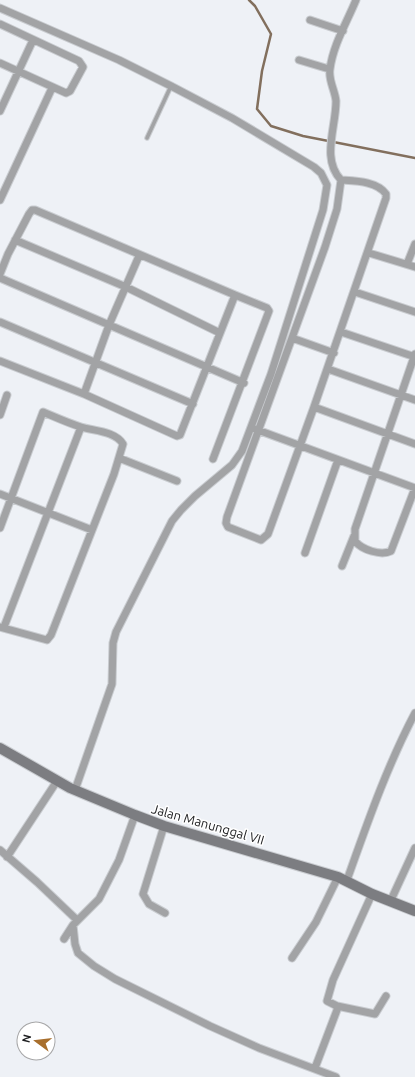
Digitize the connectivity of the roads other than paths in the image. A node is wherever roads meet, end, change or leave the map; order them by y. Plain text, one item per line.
1 (356, 0) edge
2 (0, 8) edge
3 (310, 20) dead end
4 (0, 24) edge
5 (343, 32) junction
6 (33, 40) junction
7 (299, 60) dead end
8 (0, 63) edge
9 (330, 69) junction
10 (18, 71) junction
11 (171, 86) junction
12 (52, 88) junction
13 (0, 111) edge
14 (148, 138) dead end
15 (341, 180) junction
16 (0, 200) edge
17 (15, 240) junction
18 (415, 244) edge
19 (369, 253) junction
20 (139, 256) junction
21 (407, 264) junction
22 (415, 267) edge
23 (0, 274) edge
24 (0, 278) edge
25 (126, 287) junction
26 (355, 292) junction
27 (235, 295) junction
28 (415, 312) edge
29 (0, 322) edge
30 (109, 325) junction
31 (341, 332) junction
32 (220, 333) junction
33 (292, 338) junction
34 (334, 353) junction
35 (415, 356) edge
36 (0, 361) edge
37 (95, 362) junction
38 (206, 367) junction
39 (328, 369) junction
40 (244, 382) junction
41 (84, 394) junction
42 (401, 395) junction
43 (7, 396) dead end
44 (415, 400) edge
45 (193, 404) junction
46 (314, 407) junction
47 (0, 415) edge
48 (81, 427) junction
49 (251, 427) junction
50 (259, 430) junction
51 (387, 434) junction
52 (415, 444) edge
53 (300, 446) junction
54 (119, 458) junction
55 (214, 459) dead end
56 (338, 460) junction
57 (374, 473) junction
58 (177, 481) dead end
59 (415, 488) edge
60 (0, 494) edge
61 (12, 498) junction
62 (48, 513) junction
63 (0, 528) edge
64 (92, 530) junction
65 (354, 536) junction
66 (305, 553) dead end
67 (342, 566) dead end
68 (2, 627) edge
69 (415, 713) edge
70 (0, 748) edge
71 (57, 781) junction
72 (75, 790) junction
73 (134, 815) junction
74 (164, 826) junction
75 (415, 848) edge
76 (0, 850) edge
77 (7, 857) junction
78 (343, 878) junction
79 (372, 894) junction
80 (391, 900) junction
81 (415, 911) edge
82 (165, 913) dead end
83 (75, 922) junction
84 (64, 939) dead end
85 (292, 958) dead end
86 (386, 996) dead end
87 (337, 1006) junction
88 (315, 1068) junction
89 (336, 1077) edge

1 - 5 street
2 - 11 street
3 - 5 street
4 - 6 street
5 - 9 street
6 - 10 street
6 - 12 street
7 - 9 street
8 - 10 street
9 - 15 street
10 - 12 street
10 - 13 street
11 - 14 lane
11 - 49 street
12 - 16 street
15 - 19 street
15 - 33 street
17 - 20 street
17 - 23 street
17 - 25 street
18 - 21 street
19 - 21 street
19 - 26 street
20 - 25 street
20 - 27 street
21 - 22 street
24 - 30 street
25 - 30 street
25 - 32 street
26 - 28 street
26 - 31 street
27 - 32 street
27 - 40 street
29 - 37 street
30 - 37 street
30 - 38 street
31 - 34 street
31 - 35 street
32 - 38 street
33 - 34 street
33 - 50 street
34 - 39 street
35 - 42 street
36 - 41 street
37 - 41 street
37 - 45 street
38 - 40 street
38 - 45 street
39 - 42 street
39 - 46 street
40 - 55 street
41 - 45 street
42 - 44 street
42 - 51 street
43 - 47 street
46 - 51 street
46 - 53 street
48 - 54 street
48 - 61 street
48 - 62 street
49 - 50 street
49 - 72 street
50 - 53 street
50 - 53 street
51 - 52 street
51 - 57 street
53 - 56 street
54 - 58 street
54 - 64 street
56 - 57 street
56 - 66 street
57 - 59 street
57 - 65 street
59 - 65 street
60 - 61 street
61 - 62 street
61 - 63 street
62 - 64 street
62 - 68 street
64 - 68 street
65 - 67 street
69 - 78 street
70 - 71 street, Jalan Manunggal VII
71 - 72 street, Jalan Manunggal VII
71 - 77 street
72 - 73 street, Jalan Manunggal VII
73 - 74 street, Jalan Manunggal VII
73 - 83 street
74 - 78 street, Jalan Manunggal VII
74 - 82 street
75 - 80 street
76 - 77 street
77 - 83 street
78 - 79 street, Jalan Manunggal VII
78 - 85 street
79 - 80 street, Jalan Manunggal VII
79 - 87 street
80 - 81 street, Jalan Manunggal VII
83 - 84 street
83 - 88 street
86 - 87 street
87 - 88 street
88 - 89 street

